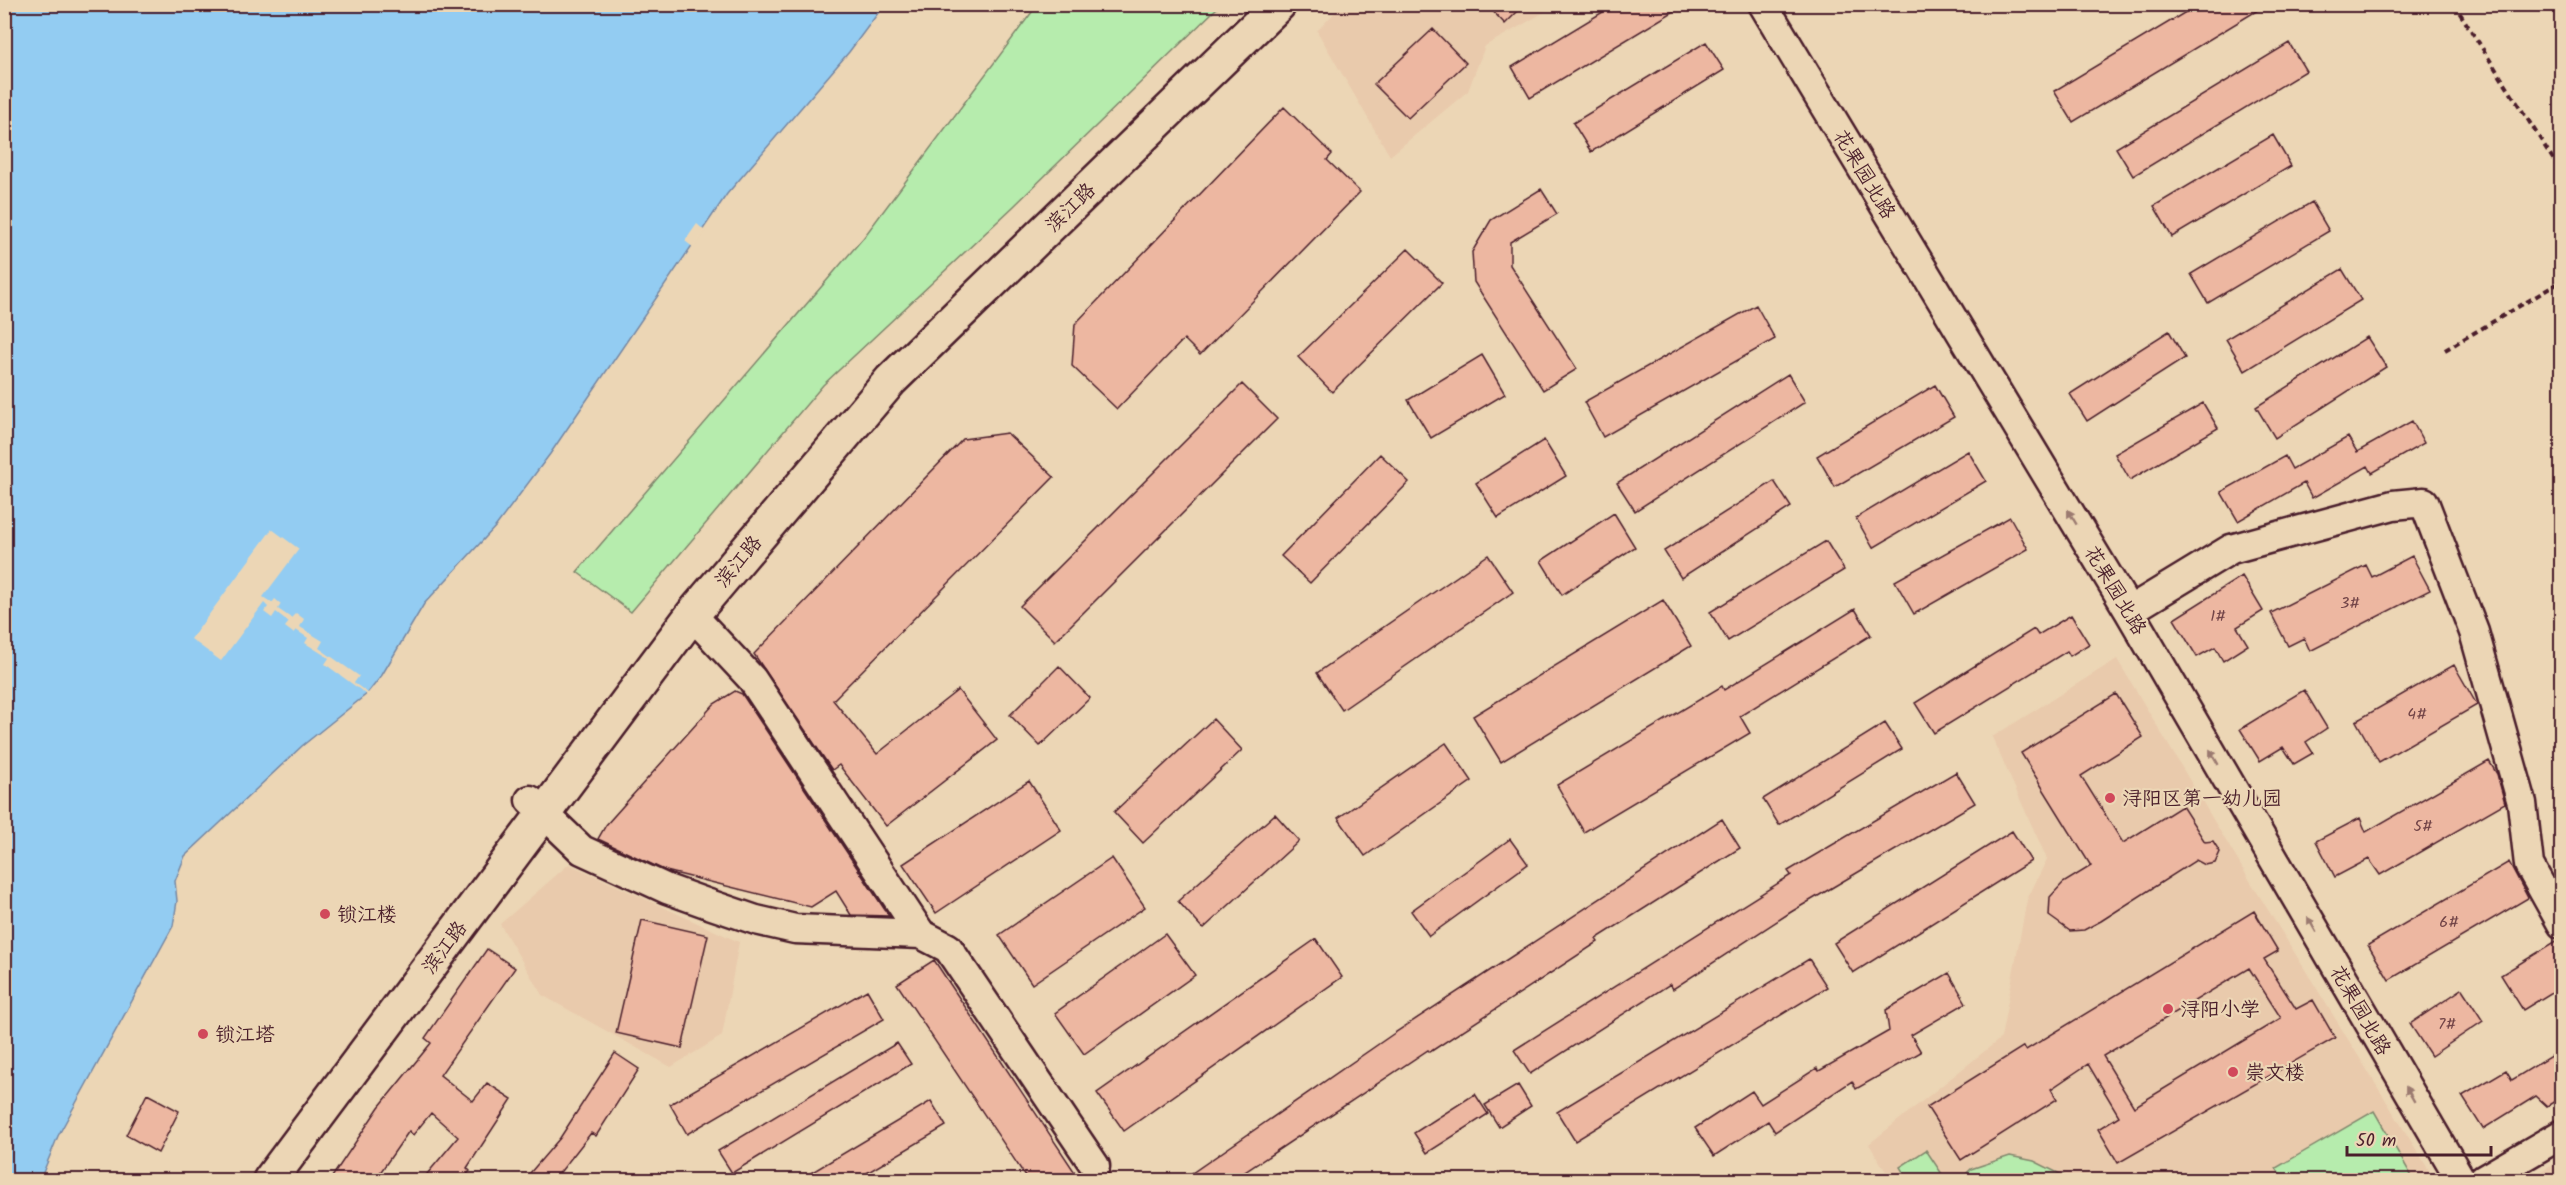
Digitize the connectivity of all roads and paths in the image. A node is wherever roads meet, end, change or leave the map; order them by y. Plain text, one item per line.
1 (1251, 4) edge
2 (1279, 4) edge
3 (1763, 4) edge
4 (2454, 4) edge
5 (2562, 173) edge
6 (2562, 281) edge
7 (2445, 350) dead end
8 (2129, 611) junction
9 (692, 615) junction
10 (530, 800) junction
11 (2562, 924) edge
12 (921, 934) junction
13 (2562, 1134) edge
14 (1095, 1166) dead end
15 (246, 1180) edge
16 (270, 1180) edge
17 (2461, 1180) edge
18 (2483, 1180) edge

1 - 10 main road, 滨江路
2 - 9 main road, 滨江路
8 -> 3 street, 花果园北路
4 - 5 path
6 - 7 path
8 - 11 street
17 -> 8 street, 花果园北路
9 - 12 street
9 - 16 main road, 滨江路
10 - 12 street
10 - 15 main road, 滨江路
12 - 14 street
13 - 18 street

